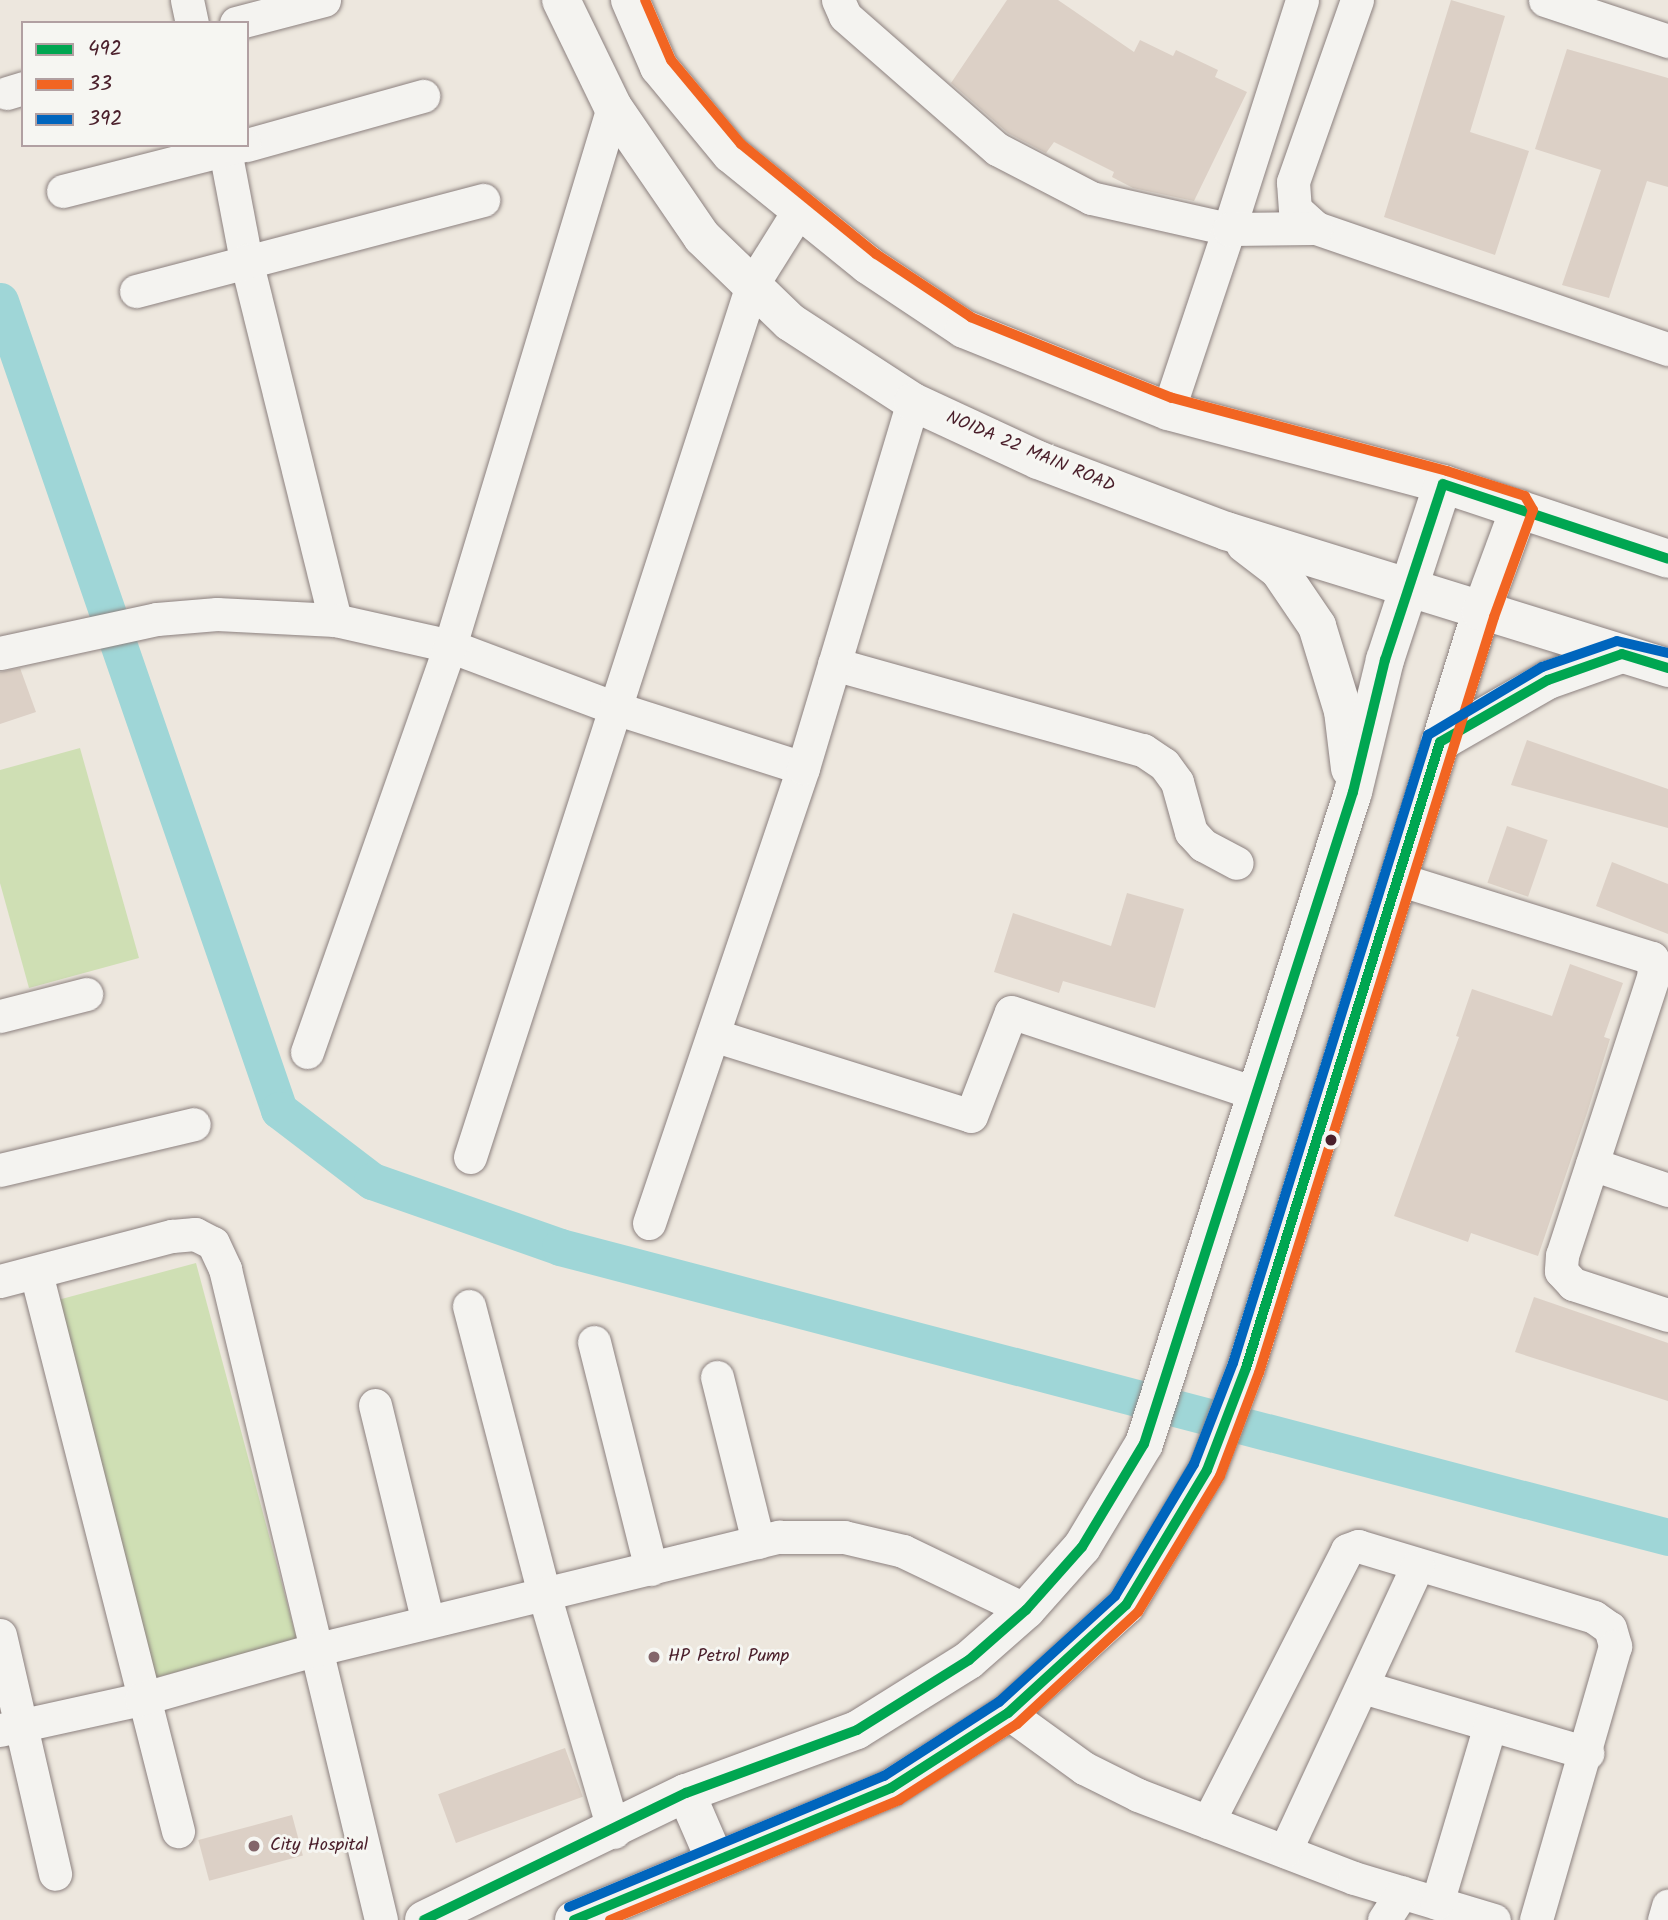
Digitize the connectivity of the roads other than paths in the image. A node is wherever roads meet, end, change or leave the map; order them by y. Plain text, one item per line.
1 (187, 0) edge
2 (324, 0) edge
3 (561, 0) edge
4 (630, 0) edge
5 (838, 0) edge
6 (1302, 0) edge
7 (1357, 0) edge
8 (1545, 0) edge
9 (192, 21) edge
10 (244, 21) edge
11 (1668, 41) edge
12 (423, 96) dead end
13 (613, 107) junction
14 (248, 143) edge
15 (231, 147) edge
16 (235, 147) edge
17 (63, 191) dead end
18 (483, 201) dead end
19 (799, 210) junction
20 (1316, 228) junction
21 (1229, 229) junction
22 (246, 260) junction
23 (752, 285) junction
24 (136, 291) dead end
25 (1668, 349) edge
26 (913, 402) junction
27 (1168, 411) junction
28 (1443, 484) junction
29 (1519, 509) junction
30 (1226, 531) junction
31 (1668, 559) edge
32 (1407, 590) junction
33 (1481, 612) junction
34 (335, 620) junction
35 (450, 646) junction
36 (0, 653) edge
37 (1622, 654) junction
38 (834, 664) junction
39 (1668, 668) edge
40 (615, 708) junction
41 (1440, 742) junction
42 (803, 768) junction
43 (1353, 792) junction
44 (1237, 863) dead end
45 (1398, 879) junction
46 (86, 994) dead end
47 (0, 1016) edge
48 (713, 1035) junction
49 (307, 1052) dead end
50 (1257, 1094) junction
51 (194, 1124) dead end
52 (470, 1157) dead end
53 (1592, 1164) junction
54 (0, 1170) edge
55 (1668, 1190) edge
56 (649, 1223) dead end
57 (36, 1273) junction
58 (0, 1281) edge
59 (469, 1306) dead end
60 (1668, 1315) edge
61 (594, 1342) dead end
62 (717, 1377) dead end
63 (375, 1405) dead end
64 (758, 1542) junction
65 (1418, 1565) junction
66 (651, 1569) junction
67 (544, 1594) junction
68 (1026, 1610) junction
69 (428, 1622) junction
70 (0, 1636) edge
71 (314, 1650) junction
72 (1363, 1687) junction
73 (141, 1699) junction
74 (1008, 1713) junction
75 (1490, 1725) junction
76 (11, 1728) edge
77 (1587, 1753) junction
78 (686, 1793) junction
79 (1208, 1822) junction
80 (178, 1831) dead end
81 (614, 1832) junction
82 (1284, 1851) junction
83 (715, 1860) junction
84 (55, 1874) dead end
85 (1402, 1892) junction
86 (1437, 1903) junction
87 (1668, 1906) edge
88 (381, 1920) edge
89 (424, 1920) edge
90 (574, 1920) edge
91 (1384, 1920) edge
92 (1493, 1920) edge
93 (1536, 1920) edge
94 (1664, 1920) edge

1 - 9 street
2 - 10 street
3 - 13 street, NOIDA 22 MAIN ROAD
4 - 19 street
5 - 21 street
6 - 21 street
7 - 20 street
8 - 11 street
12 - 14 street
13 - 23 street, NOIDA 22 MAIN ROAD
13 - 35 street
15 - 17 street
16 - 22 street
18 - 22 street
19 - 23 street
19 - 27 street
20 - 21 street
20 - 25 street
21 - 27 street
22 - 24 street
22 - 34 street
23 - 26 street, NOIDA 22 MAIN ROAD
23 - 40 street
26 - 30 street, NOIDA 22 MAIN ROAD
26 - 38 street
27 - 28 street
28 - 29 street
28 - 32 street
29 - 31 street
29 - 33 street
30 - 32 street, NOIDA 22 MAIN ROAD
30 - 43 street
32 - 33 street, NOIDA 22 MAIN ROAD
32 - 43 street
33 - 37 street, NOIDA 22 MAIN ROAD
33 - 41 street
34 - 35 street
34 - 36 street
35 - 40 street
35 - 49 street
37 - 39 street, NOIDA 22 MAIN ROAD
37 - 41 street
38 - 42 street
38 - 44 street
40 - 42 street
40 - 52 street
41 - 45 street
42 - 48 street
43 - 50 street
45 - 53 street
45 - 74 street
46 - 47 street
48 - 50 street
48 - 56 street
50 - 68 street
51 - 54 street
53 - 55 street
53 - 60 street
57 - 58 street
57 - 71 street
57 - 73 street
59 - 67 street
61 - 66 street
62 - 64 street
63 - 69 street
64 - 66 street
64 - 68 street
65 - 72 street
65 - 77 street
65 - 79 street
66 - 67 street
67 - 69 street
67 - 81 street
68 - 78 street
69 - 71 street
70 - 76 street
71 - 73 street
71 - 88 street
72 - 75 street
72 - 82 street
73 - 76 street
73 - 80 street
74 - 79 street
74 - 83 street
75 - 77 street
75 - 86 street
76 - 84 street
77 - 93 street
78 - 81 street
78 - 83 street
79 - 82 street
81 - 89 street
82 - 85 street
83 - 90 street
85 - 86 street
85 - 91 street
86 - 92 street
87 - 94 street

